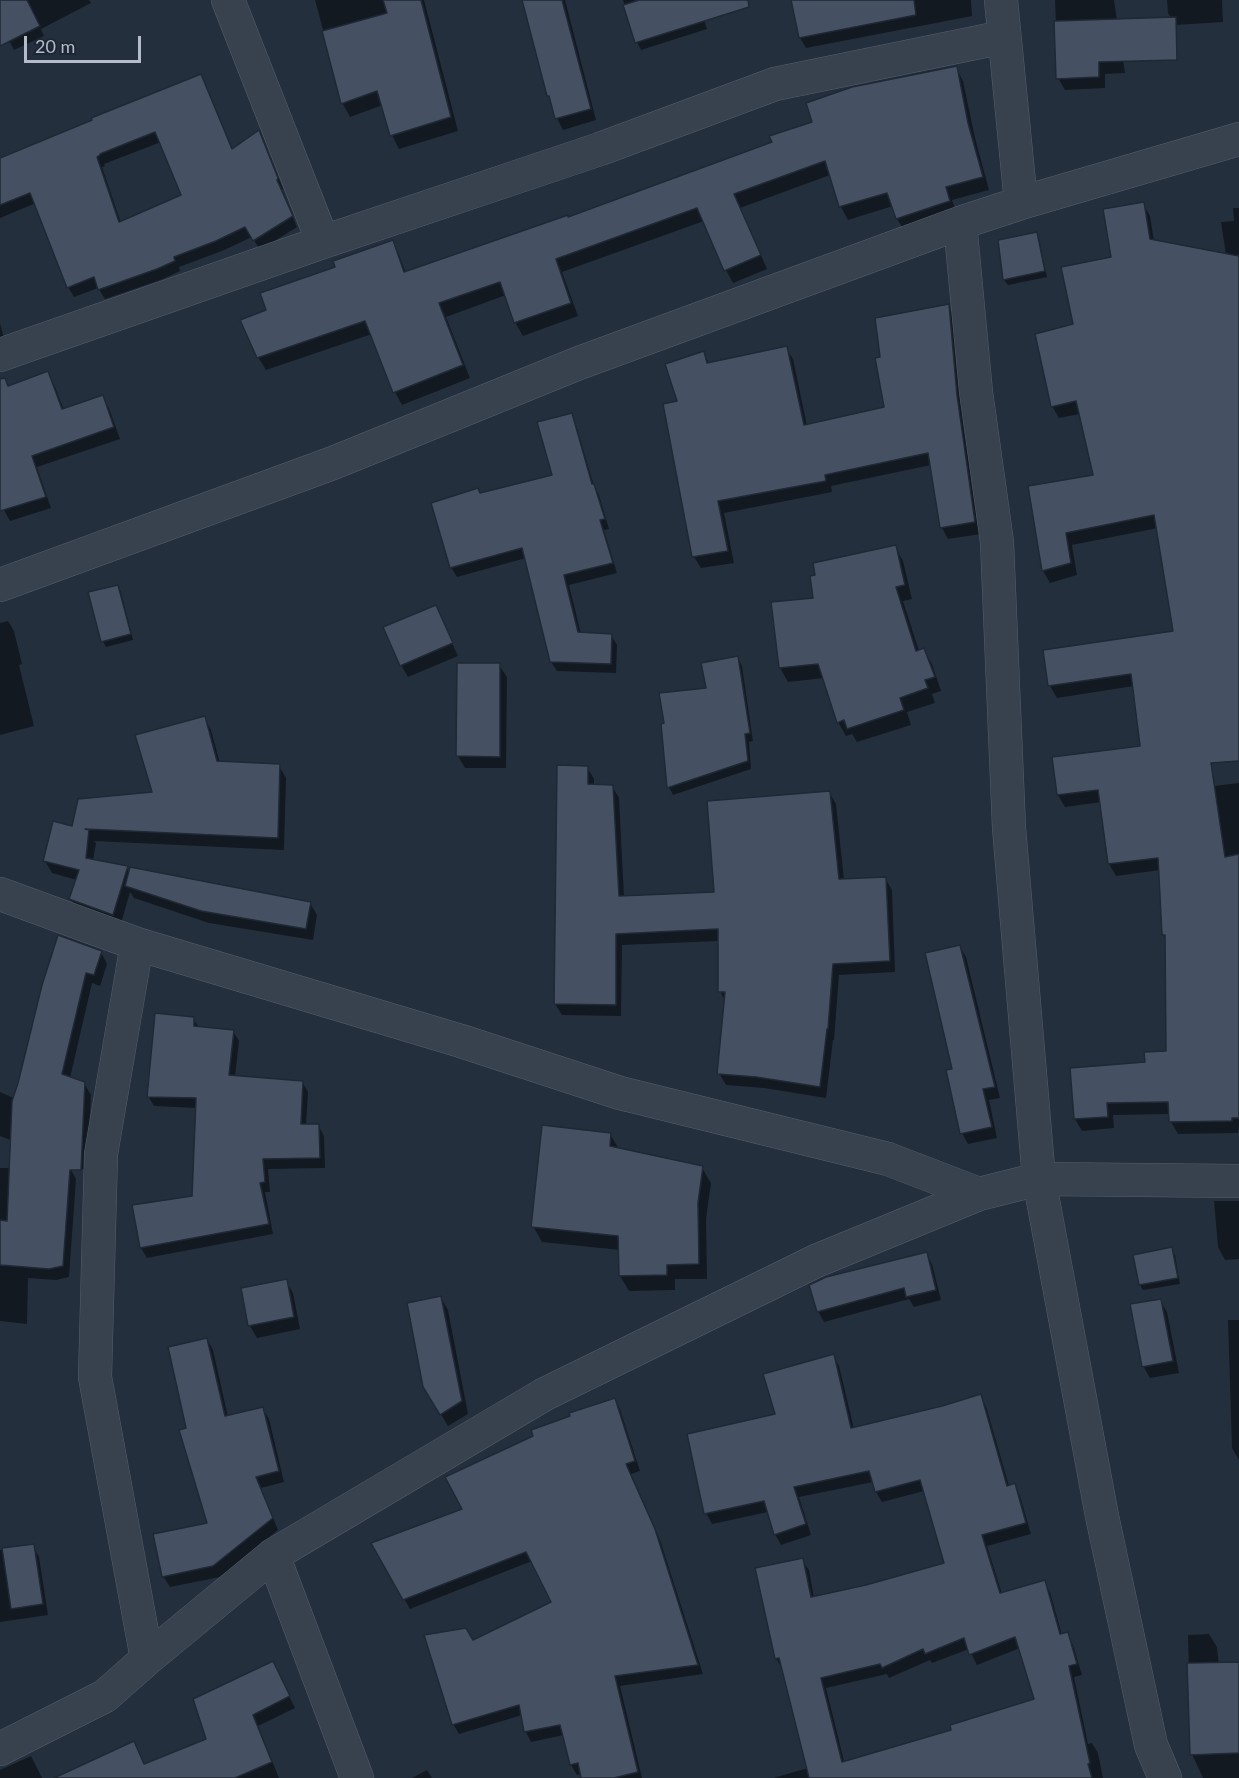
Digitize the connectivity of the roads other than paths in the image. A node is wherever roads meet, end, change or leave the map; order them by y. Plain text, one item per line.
1 (228, 0) edge
2 (1001, 0) edge
3 (1004, 37) junction
4 (1239, 139) edge
5 (1021, 203) junction
6 (960, 223) junction
7 (322, 242) junction
8 (0, 355) edge
9 (0, 585) edge
10 (0, 894) edge
11 (137, 944) junction
12 (1039, 1179) junction
13 (1239, 1180) edge
14 (979, 1194) junction
15 (273, 1555) junction
16 (147, 1659) junction
17 (0, 1749) edge
18 (357, 1778) edge
19 (1165, 1778) edge

1 - 7 street
2 - 3 street
3 - 5 street
3 - 7 street
4 - 5 street
5 - 6 street
6 - 9 street
6 - 12 street
7 - 8 street
10 - 11 street
11 - 14 street
11 - 16 street
12 - 13 street
12 - 14 street
12 - 19 street
14 - 15 street
15 - 16 street
15 - 18 street
16 - 17 street

